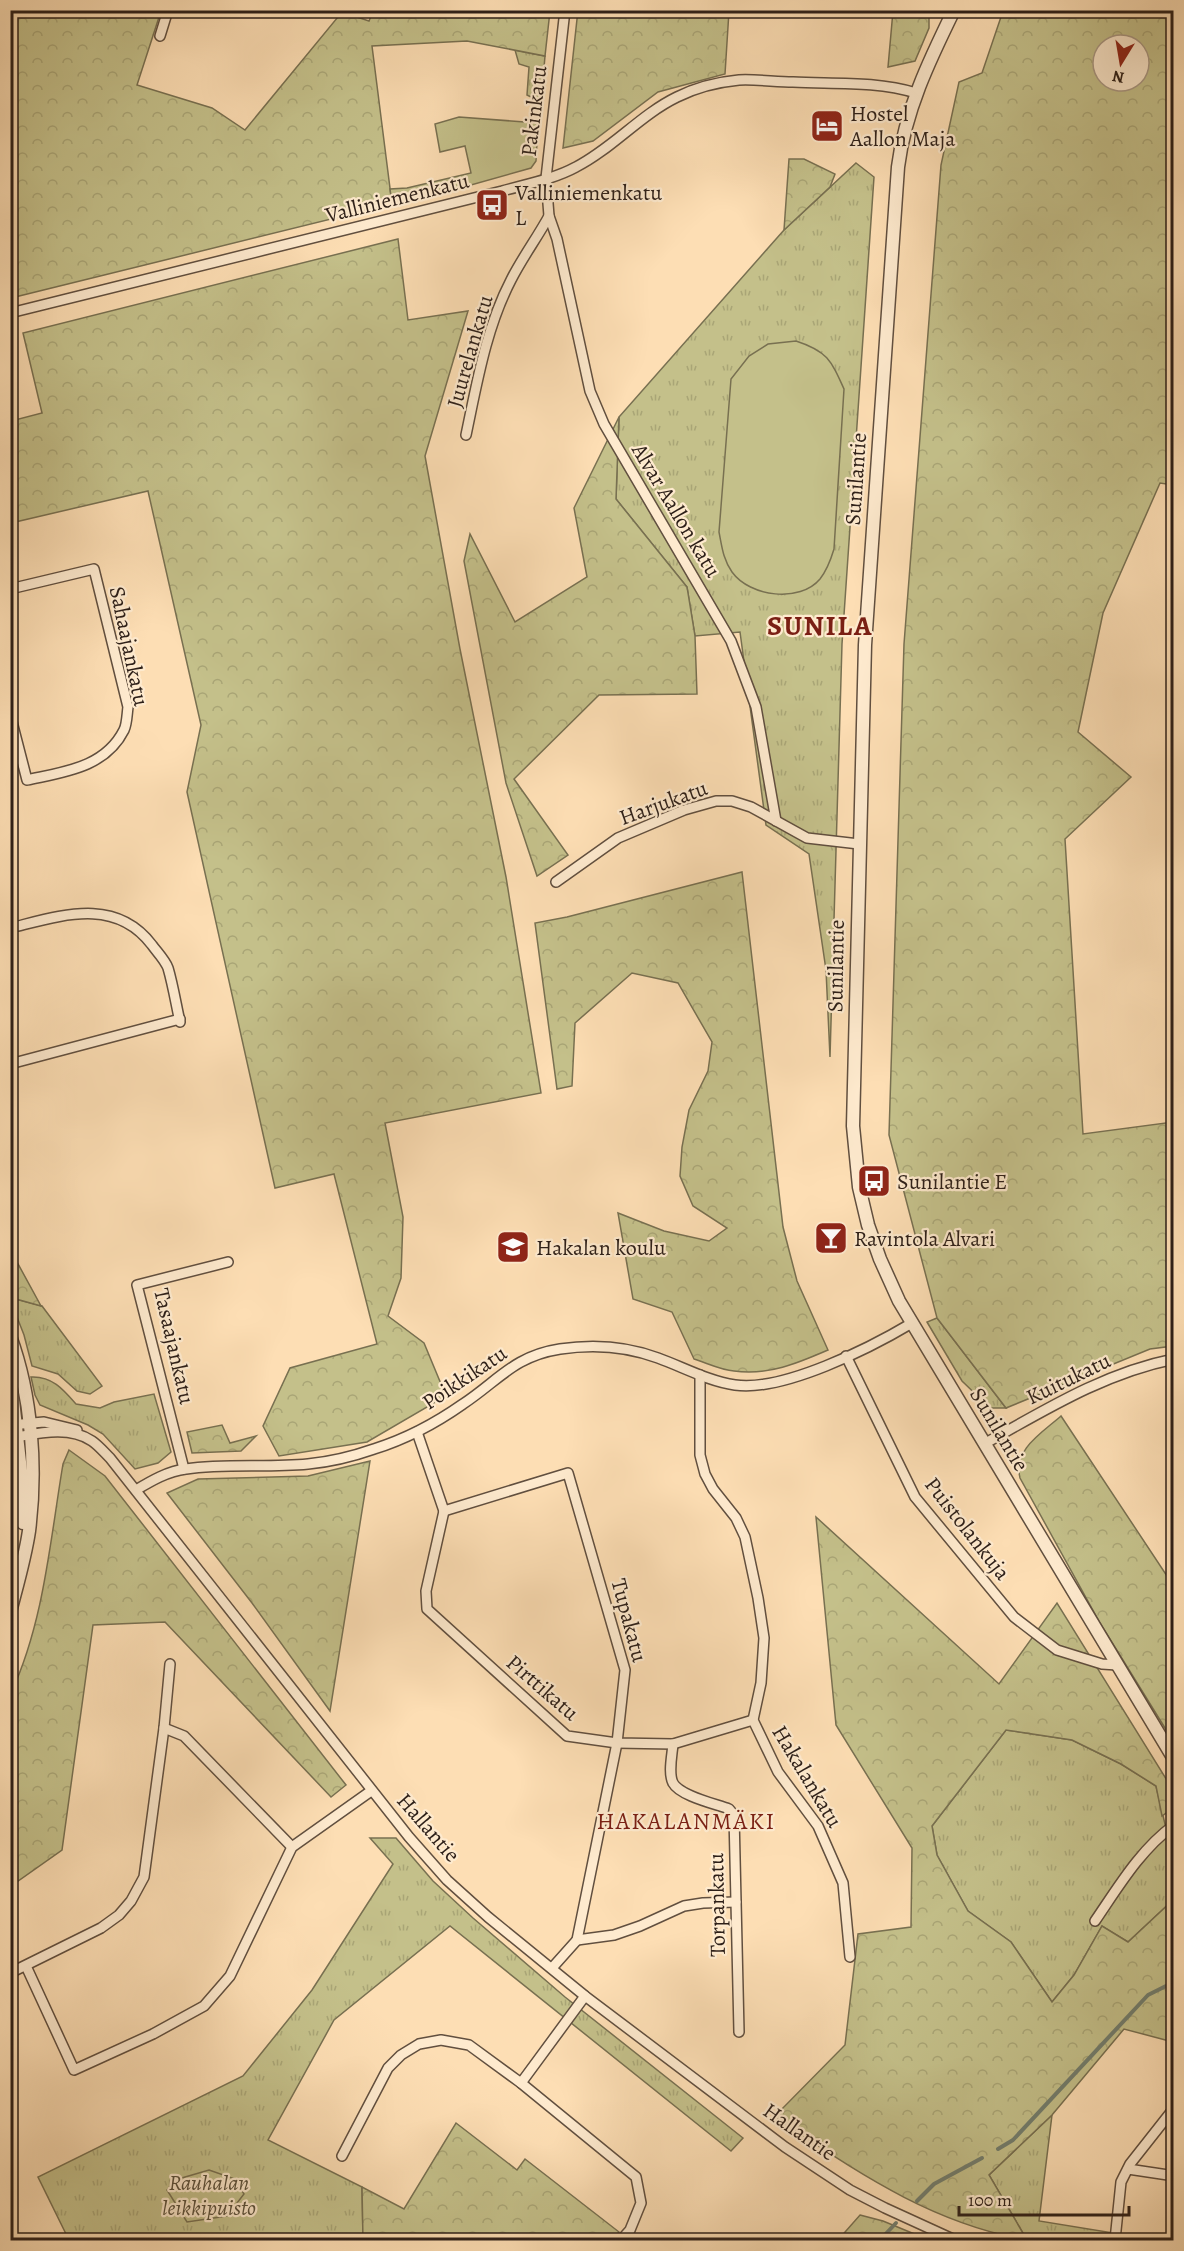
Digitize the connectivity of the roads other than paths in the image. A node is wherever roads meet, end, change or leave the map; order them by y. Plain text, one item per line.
1 (168, 10) edge
2 (565, 10) edge
3 (954, 10) edge
4 (160, 36) dead end
5 (916, 93) junction
6 (546, 178) junction
7 (549, 216) junction
8 (10, 313) edge
9 (466, 435) dead end
10 (10, 589) edge
11 (10, 714) edge
12 (776, 821) junction
13 (859, 844) junction
14 (556, 882) dead end
15 (10, 928) edge
16 (10, 1064) edge
17 (228, 1262) dead end
18 (912, 1323) junction
19 (10, 1336) edge
20 (846, 1356) junction
21 (1173, 1359) edge
22 (10, 1374) edge
23 (700, 1375) junction
24 (19, 1430) edge
25 (417, 1432) junction
26 (984, 1444) junction
27 (184, 1469) junction
28 (136, 1490) junction
29 (444, 1511) junction
30 (10, 1611) edge
31 (170, 1664) dead end
32 (1117, 1665) junction
33 (753, 1719) junction
34 (164, 1728) junction
35 (617, 1743) junction
36 (673, 1744) junction
37 (1173, 1759) edge
38 (371, 1791) junction
39 (1173, 1825) edge
40 (292, 1847) junction
41 (736, 1902) junction
42 (1095, 1921) dead end
43 (577, 1940) junction
44 (850, 1957) dead end
45 (26, 1966) junction
46 (552, 1968) junction
47 (10, 1973) edge
48 (585, 1996) junction
49 (738, 2032) dead end
50 (521, 2083) junction
51 (1173, 2112) edge
52 (342, 2156) dead end
53 (1128, 2169) junction
54 (1173, 2172) edge
55 (621, 2241) edge
56 (955, 2241) edge
57 (1115, 2241) edge

1 - 4 street
2 - 6 street, Pakinkatu
3 - 5 street, Sunilantie
5 - 6 street, Valliniemenkatu
5 - 13 street, Sunilantie
6 - 7 street, Pakinkatu
6 - 8 street, Valliniemenkatu
7 - 9 street, Juurelankatu
7 - 12 street, Alvar Aallon katu
10 - 11 street, Sahaajankatu
12 - 13 street, Harjukatu
12 - 14 street, Harjukatu
13 - 18 street, Sunilantie
15 - 16 street
17 - 27 street, Tasaajankatu
18 - 20 street, Poikkikatu
18 - 26 street, Sunilantie
19 - 24 street
20 - 23 street, Poikkikatu
20 - 32 street, Puistolankuja
21 - 26 street, Kuitukatu
22 - 24 street
23 - 25 street, Poikkikatu
23 - 33 street, Hakalankatu
24 - 28 street, Hallantie
24 - 30 street
25 - 27 street, Poikkikatu
25 - 29 street
26 - 32 street, Sunilantie
27 - 28 street, Poikkikatu
28 - 38 street, Hallantie
29 - 35 street, Pirttikatu
29 - 35 street, Tupakatu
31 - 34 street
32 - 37 street, Sunilantie
33 - 36 street, Pirttikatu
33 - 44 street, Hakalankatu
34 - 40 street
34 - 45 street
35 - 36 street, Pirttikatu
35 - 43 street, Tupakatu
36 - 41 street, Torpankatu
38 - 40 street
38 - 46 street, Hallantie
39 - 42 street
40 - 45 street
41 - 43 street
41 - 49 street, Torpankatu
43 - 46 street
45 - 47 street
46 - 48 street, Hallantie
48 - 50 street
48 - 56 street, Hallantie
50 - 52 street
50 - 55 street
51 - 53 street
53 - 54 street
53 - 57 street

